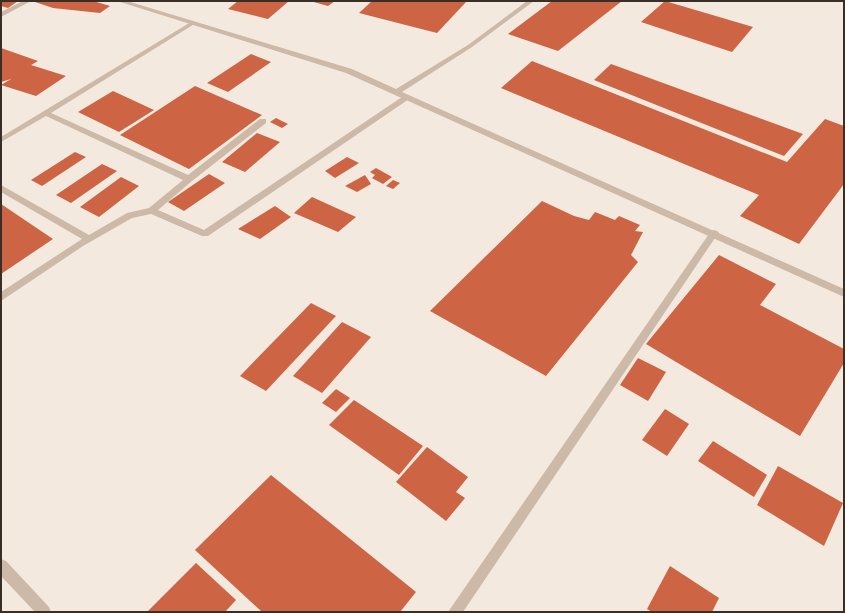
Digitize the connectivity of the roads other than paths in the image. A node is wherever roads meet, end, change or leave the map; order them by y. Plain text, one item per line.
1 (28, 1) edge
2 (120, 1) edge
3 (531, 1) edge
4 (1, 15) edge
5 (193, 23) junction
6 (397, 92) junction
7 (408, 97) junction
8 (45, 113) junction
9 (263, 121) dead end
10 (1, 140) edge
11 (189, 179) junction
12 (1, 188) edge
13 (152, 211) junction
14 (714, 233) junction
15 (89, 239) junction
16 (844, 293) edge
17 (1, 297) edge
18 (1, 566) edge
19 (44, 612) edge
20 (455, 612) edge

1 - 4 street
2 - 5 street
3 - 6 street
5 - 6 street
5 - 8 street
6 - 7 street
7 - 13 street
7 - 14 street
8 - 10 street
8 - 11 street
9 - 11 street
11 - 13 street
12 - 15 street
13 - 15 street
14 - 16 street
14 - 20 street
15 - 17 street
18 - 19 street

